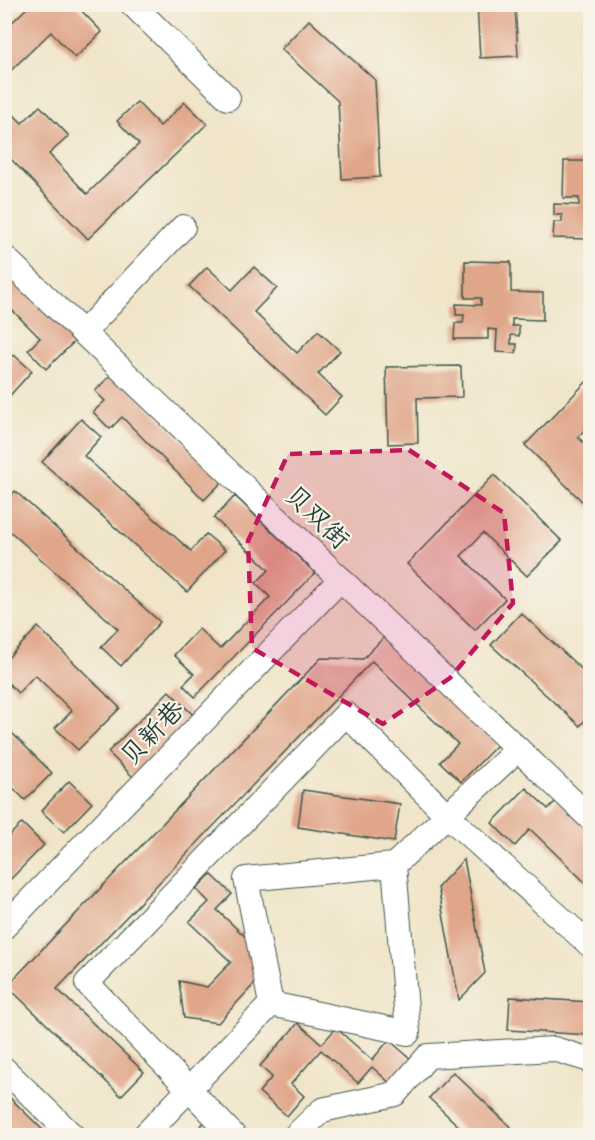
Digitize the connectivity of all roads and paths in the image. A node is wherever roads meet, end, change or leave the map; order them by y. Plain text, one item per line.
1 (132, 4) edge
2 (228, 98) dead end
3 (183, 227) dead end
4 (4, 257) edge
5 (83, 333) junction
6 (341, 579) junction
7 (518, 748) junction
8 (447, 815) junction
9 (591, 818) edge
10 (394, 865) junction
11 (4, 927) edge
12 (591, 945) edge
13 (271, 1004) junction
14 (408, 1033) junction
15 (428, 1056) junction
16 (591, 1060) edge
17 (4, 1069) edge
18 (190, 1088) junction
19 (73, 1136) edge
20 (144, 1136) edge
21 (234, 1136) edge
22 (295, 1136) edge

1 - 2 street
3 - 5 street
4 - 5 street, 贝双街
5 - 6 street, 贝双街
6 - 7 street, 贝双街
6 - 11 street, 贝新巷
7 - 8 street
7 - 9 street, 贝双街
8 - 10 street
8 - 12 street
8 - 18 street
10 - 13 street
10 - 14 street
13 - 14 street
13 - 18 street
14 - 15 street
15 - 16 street
15 - 22 street
17 - 19 street
18 - 20 street
18 - 21 street

